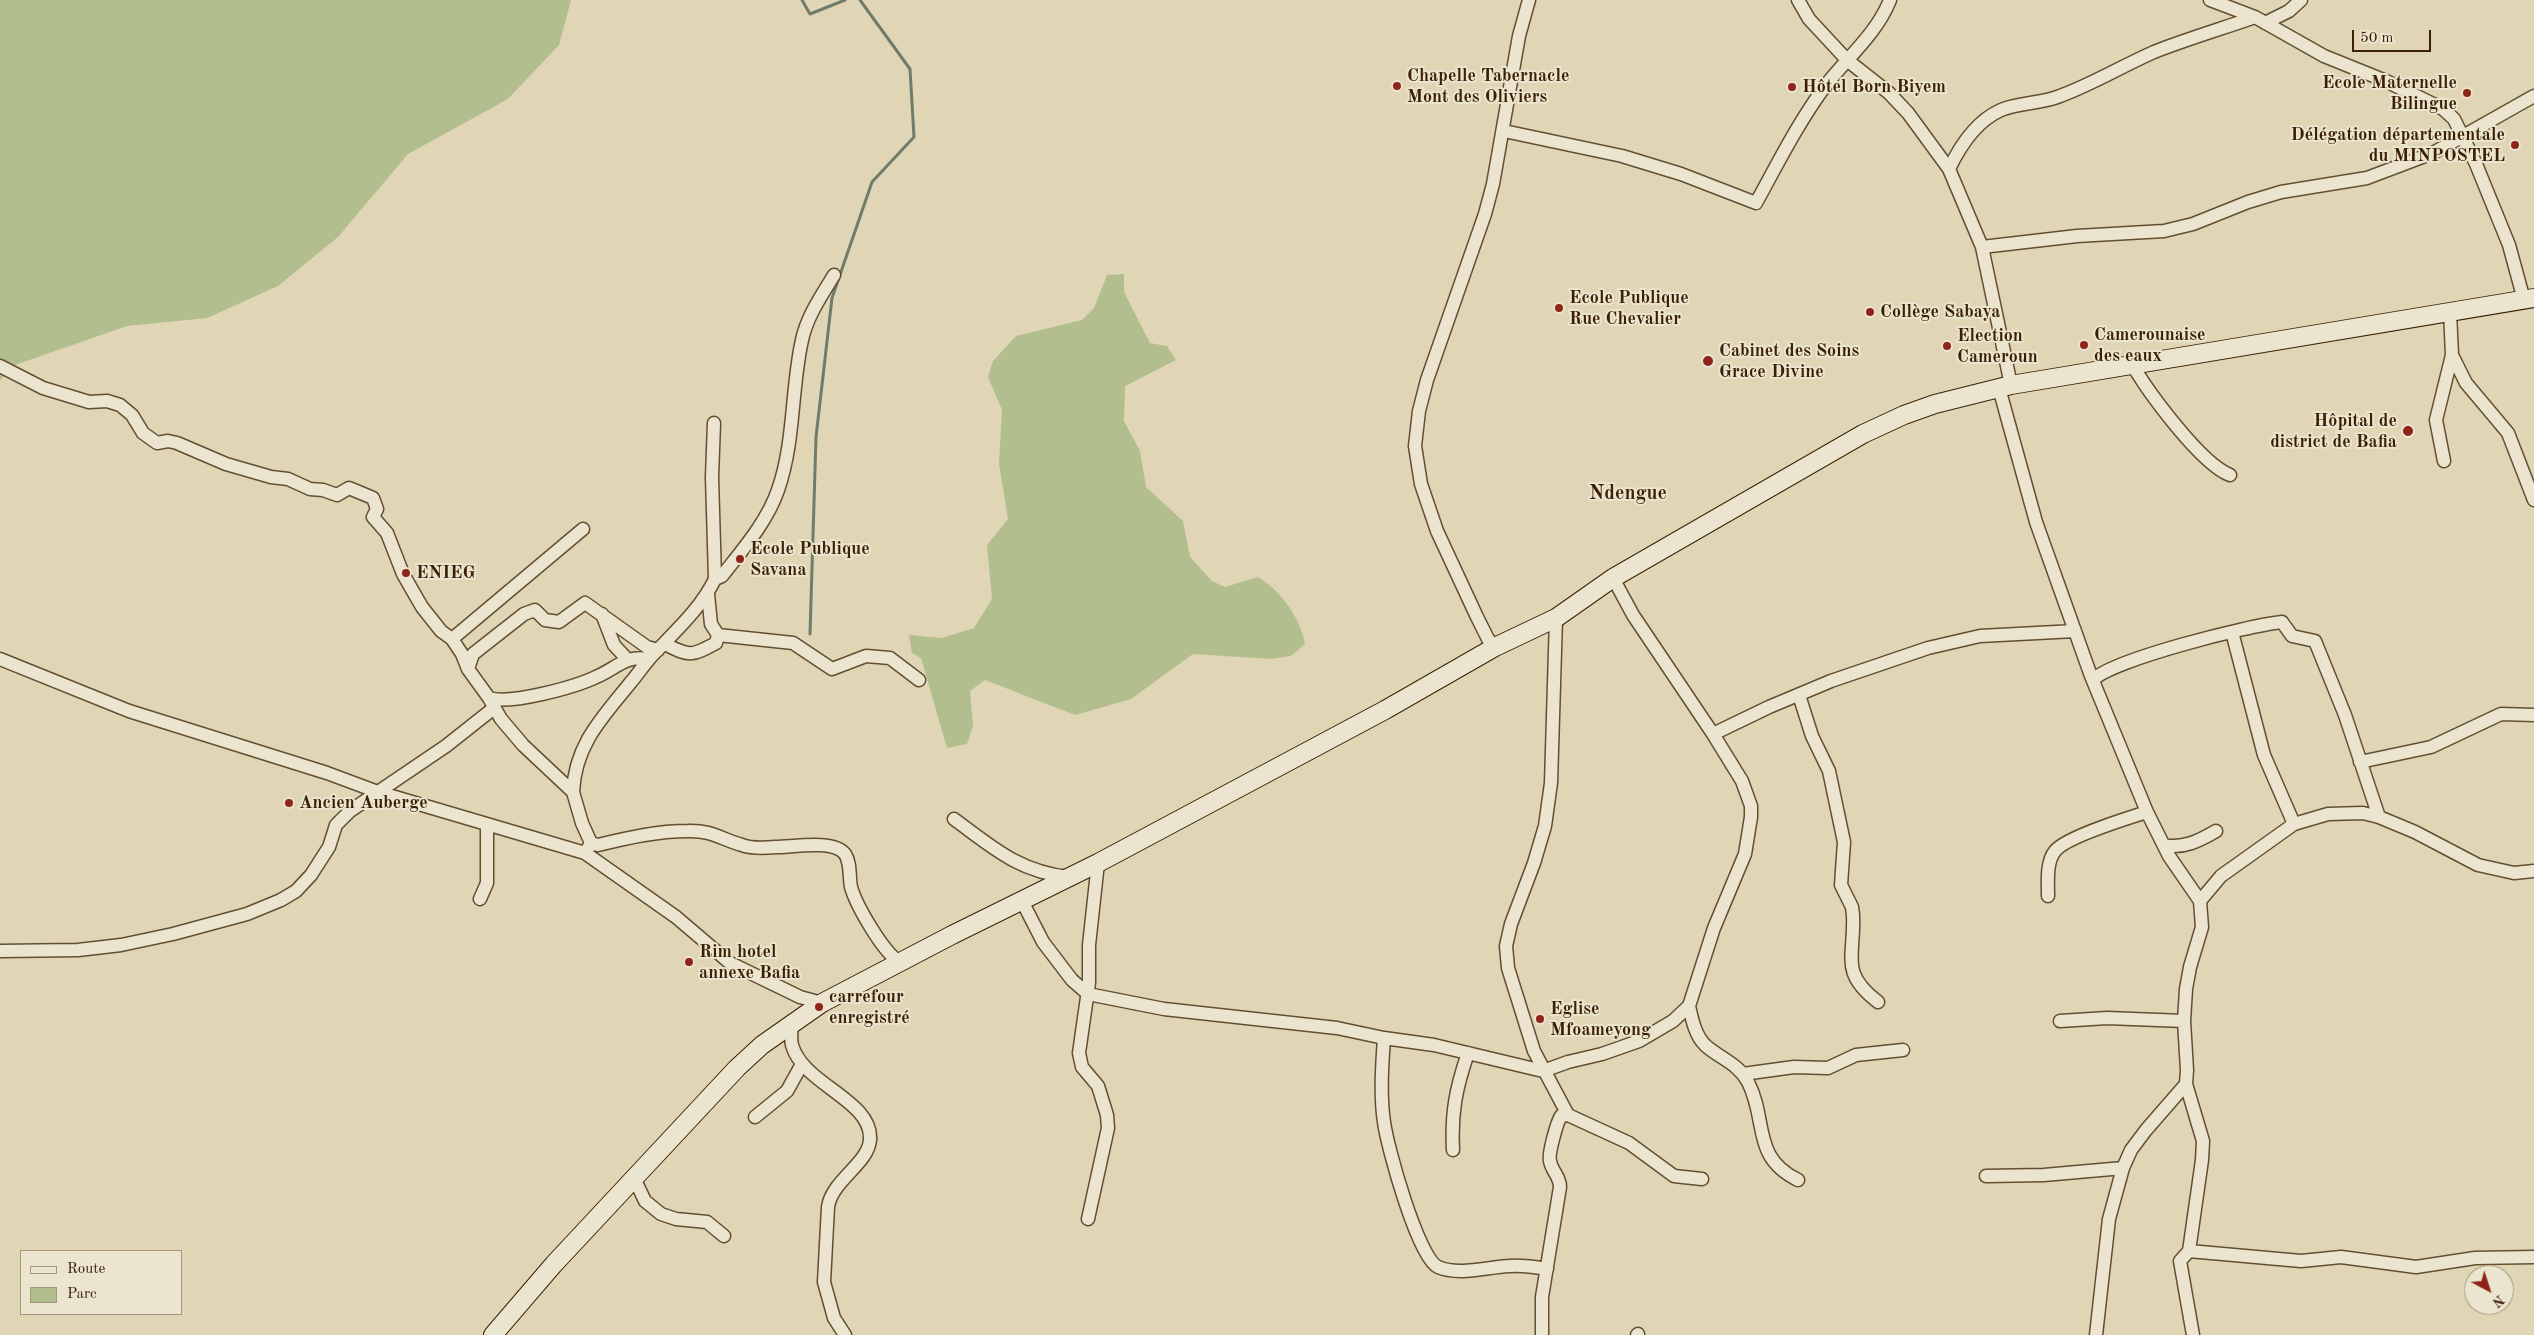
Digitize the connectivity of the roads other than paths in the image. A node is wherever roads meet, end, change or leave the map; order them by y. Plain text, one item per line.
1 (1529, 0) edge
2 (1798, 0) edge
3 (1890, 0) edge
4 (2210, 0) edge
5 (2301, 0) edge
6 (2289, 11) junction
7 (2260, 20) junction
8 (2297, 41) junction
9 (1847, 60) junction
10 (2534, 96) edge
11 (1504, 131) junction
12 (2464, 138) junction
13 (1949, 169) junction
14 (1982, 248) junction
15 (834, 275) dead end
16 (2529, 299) edge
17 (2450, 312) junction
18 (2452, 355) junction
19 (2132, 364) junction
20 (0, 366) edge
21 (2005, 387) junction
22 (714, 423) dead end
23 (2444, 461) dead end
24 (2230, 475) dead end
25 (2534, 500) edge
26 (583, 529) dead end
27 (1614, 578) junction
28 (715, 579) junction
29 (708, 594) junction
30 (602, 613) junction
31 (1556, 618) junction
32 (2075, 630) junction
33 (2232, 632) junction
34 (718, 634) junction
35 (452, 639) junction
36 (1495, 647) junction
37 (657, 651) junction
38 (0, 659) edge
39 (628, 659) junction
40 (468, 669) junction
41 (919, 680) dead end
42 (2093, 680) junction
43 (1799, 695) junction
44 (491, 703) junction
45 (2534, 716) edge
46 (1713, 734) junction
47 (2360, 762) junction
48 (378, 792) junction
49 (573, 792) junction
50 (2147, 812) junction
51 (2379, 817) junction
52 (954, 819) dead end
53 (487, 824) junction
54 (2294, 824) junction
55 (2216, 831) dead end
56 (2164, 845) junction
57 (588, 848) junction
58 (1098, 863) junction
59 (2534, 871) edge
60 (1071, 877) junction
61 (2048, 896) dead end
62 (480, 899) dead end
63 (1022, 901) junction
64 (2200, 901) junction
65 (0, 951) edge
66 (900, 962) junction
67 (1088, 994) junction
68 (1878, 1002) dead end
69 (822, 1003) junction
70 (1690, 1006) junction
71 (2060, 1021) dead end
72 (2184, 1021) junction
73 (792, 1022) junction
74 (1384, 1038) junction
75 (1903, 1050) dead end
76 (1468, 1053) junction
77 (802, 1064) junction
78 (1543, 1071) junction
79 (1743, 1074) junction
80 (2186, 1084) junction
81 (1568, 1115) junction
82 (755, 1116) dead end
83 (1453, 1150) dead end
84 (2123, 1168) junction
85 (1986, 1176) dead end
86 (634, 1178) junction
87 (1702, 1179) dead end
88 (1798, 1180) dead end
89 (1088, 1219) dead end
90 (724, 1236) dead end
91 (2189, 1251) junction
92 (2534, 1257) edge
93 (1547, 1268) junction
94 (493, 1335) edge
95 (845, 1335) edge
96 (1542, 1335) edge
97 (2096, 1335) edge
98 (2193, 1335) edge

1 - 11 street
2 - 9 street
3 - 9 street
4 - 7 street
5 - 6 street
6 - 7 street
6 - 8 street
7 - 8 street
7 - 13 street
8 - 12 street
9 - 11 street
9 - 13 street
10 - 12 street
11 - 36 street
12 - 14 street
12 - 16 street
13 - 14 street
14 - 21 street
15 - 28 street
16 - 17 main road
17 - 18 street
17 - 19 main road
18 - 23 street
18 - 25 street
19 - 21 main road
19 - 24 street
20 - 35 street
21 - 27 main road
21 - 32 street
22 - 28 street
26 - 35 street
27 - 31 main road
27 - 46 street
28 - 29 street
29 - 34 street
29 - 37 street
30 - 37 street
30 - 39 street
30 - 40 street
31 - 36 main road
31 - 78 street
32 - 42 street
32 - 43 street
33 - 42 street
33 - 47 street
33 - 54 street
34 - 37 street
34 - 41 street
35 - 40 street
36 - 58 main road
37 - 39 street
37 - 49 street
38 - 48 street
39 - 44 street
40 - 44 street
42 - 50 street
43 - 46 street
43 - 68 street
44 - 48 street
44 - 49 street
45 - 47 street
46 - 70 street
47 - 51 street
48 - 53 street
48 - 65 street
49 - 57 street
50 - 56 street
50 - 61 street
51 - 54 street
51 - 59 street
52 - 60 street
53 - 57 street
53 - 62 street
54 - 64 street
55 - 56 street
56 - 64 street
57 - 66 street
57 - 69 street
58 - 60 main road
58 - 67 street
60 - 63 main road
63 - 66 main road
63 - 67 street
64 - 72 street
66 - 69 main road
67 - 74 street
67 - 89 street
69 - 73 main road
70 - 78 street
70 - 79 street
71 - 72 street
72 - 80 street
73 - 77 street
73 - 86 main road
74 - 76 street
74 - 93 street
75 - 79 street
76 - 78 street
76 - 83 street
77 - 82 street
77 - 95 street
78 - 81 street
79 - 88 street
80 - 84 street
80 - 91 street
81 - 87 street
81 - 93 street
84 - 85 street
84 - 97 street
86 - 90 street
86 - 94 main road
91 - 92 street
91 - 98 street
93 - 96 street

